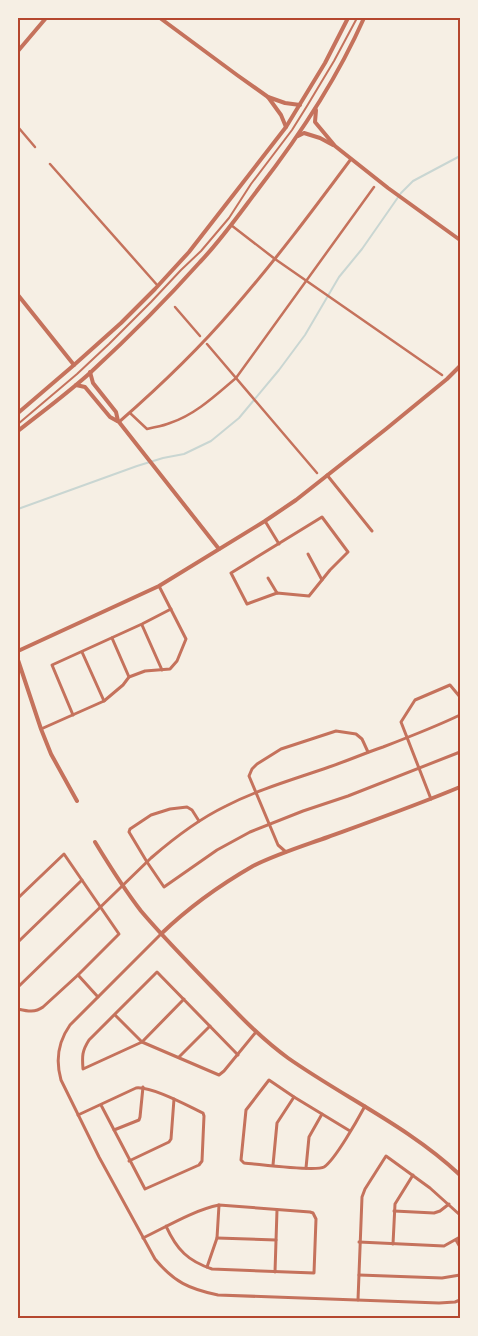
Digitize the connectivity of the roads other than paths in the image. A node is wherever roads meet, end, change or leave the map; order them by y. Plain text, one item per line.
1 (46, 18) edge
2 (160, 18) edge
3 (348, 18) edge
4 (357, 18) edge
5 (364, 18) edge
6 (18, 51) edge
7 (268, 97) junction
8 (300, 105) junction
9 (316, 108) junction
10 (18, 127) edge
11 (286, 127) junction
12 (297, 136) junction
13 (335, 146) junction
14 (35, 147) dead end
15 (351, 159) junction
16 (50, 164) dead end
17 (374, 187) dead end
18 (231, 225) junction
19 (460, 240) edge
20 (275, 259) junction
21 (306, 280) junction
22 (158, 286) junction
23 (18, 295) edge
24 (175, 307) dead end
25 (200, 336) dead end
26 (207, 344) dead end
27 (74, 365) junction
28 (460, 366) edge
29 (90, 372) junction
30 (442, 375) dead end
31 (236, 378) junction
32 (75, 385) junction
33 (18, 413) edge
34 (130, 413) junction
35 (118, 422) junction
36 (18, 424) edge
37 (18, 431) edge
38 (317, 473) dead end
39 (327, 475) junction
40 (265, 521) junction
41 (372, 531) dead end
42 (278, 544) junction
43 (219, 549) junction
44 (308, 554) dead end
45 (268, 578) dead end
46 (322, 580) junction
47 (159, 586) junction
48 (277, 593) junction
49 (170, 609) junction
50 (142, 624) junction
51 (112, 638) junction
52 (18, 651) edge
53 (82, 652) junction
54 (18, 660) edge
55 (162, 670) junction
56 (130, 677) junction
57 (460, 697) edge
58 (104, 701) junction
59 (73, 715) junction
60 (460, 715) edge
61 (41, 729) junction
62 (407, 737) junction
63 (368, 752) junction
64 (460, 752) edge
65 (419, 769) junction
66 (460, 787) edge
67 (256, 792) junction
68 (431, 800) junction
69 (77, 801) dead end
70 (200, 821) junction
71 (269, 823) junction
72 (95, 842) dead end
73 (286, 852) junction
74 (147, 862) junction
75 (82, 880) junction
76 (122, 885) junction
77 (18, 898) edge
78 (101, 908) junction
79 (161, 934) junction
80 (18, 942) edge
81 (78, 975) junction
82 (18, 987) edge
83 (98, 997) junction
84 (184, 999) junction
85 (18, 1009) edge
86 (115, 1015) junction
87 (210, 1026) junction
88 (256, 1032) junction
89 (142, 1042) junction
90 (238, 1054) junction
91 (179, 1057) junction
92 (143, 1087) junction
93 (294, 1097) junction
94 (174, 1100) junction
95 (101, 1105) junction
96 (365, 1106) junction
97 (322, 1114) junction
98 (78, 1115) junction
99 (114, 1130) junction
100 (350, 1131) junction
101 (130, 1160) junction
102 (274, 1165) junction
103 (306, 1168) junction
104 (413, 1175) junction
105 (460, 1175) edge
106 (449, 1204) junction
107 (218, 1205) junction
108 (277, 1210) junction
109 (394, 1211) junction
110 (460, 1216) edge
111 (166, 1226) junction
112 (460, 1237) edge
113 (144, 1238) junction
114 (217, 1238) junction
115 (276, 1240) junction
116 (456, 1240) junction
117 (359, 1242) junction
118 (393, 1244) junction
119 (460, 1247) edge
120 (207, 1267) junction
121 (275, 1272) junction
122 (359, 1275) junction
123 (460, 1275) edge
124 (358, 1300) junction
125 (460, 1300) edge

1 - 6 street
2 - 7 street
3 - 8 street
4 - 36 lane
5 - 9 street
7 - 8 street
7 - 11 street
8 - 11 street
9 - 12 street
9 - 13 street
10 - 14 street
11 - 22 street
12 - 13 street
12 - 18 street
13 - 15 street
15 - 19 street
15 - 20 street
16 - 22 street
17 - 21 street
18 - 20 street
18 - 29 street
20 - 21 street
20 - 34 street
21 - 30 street
21 - 31 street
22 - 27 street
23 - 27 street
24 - 25 street
26 - 31 street
27 - 33 street
28 - 39 street
29 - 32 street
29 - 35 street
31 - 34 street
31 - 38 street
32 - 35 street
32 - 37 street
34 - 35 street
35 - 43 street
39 - 40 street
39 - 41 street
40 - 42 street
40 - 43 street
42 - 46 street
42 - 48 street
43 - 47 street
44 - 46 street
45 - 48 street
46 - 48 street
47 - 49 street
47 - 52 street
49 - 50 street
49 - 55 street
50 - 51 street
50 - 55 street
51 - 53 street
51 - 56 street
53 - 58 street
53 - 59 street
54 - 61 street
55 - 56 street
56 - 58 street
57 - 62 street
58 - 59 street
59 - 61 street
60 - 62 street
61 - 69 street
62 - 63 street
62 - 65 street
63 - 67 street
63 - 67 street
64 - 65 street
65 - 68 street
65 - 71 street
66 - 68 street
67 - 70 street
67 - 71 street
68 - 73 street
70 - 74 street
70 - 74 street
71 - 73 street
71 - 74 street
72 - 76 street
73 - 79 street
74 - 76 street
75 - 77 street
75 - 78 street
75 - 80 street
76 - 78 street
76 - 79 street
78 - 81 street
78 - 82 street
79 - 83 street
79 - 88 street
81 - 83 street
81 - 85 street
83 - 98 street
84 - 86 street
84 - 87 street
84 - 89 street
86 - 89 street
86 - 89 street
87 - 90 street
87 - 91 street
88 - 90 street
88 - 96 street
89 - 91 street
90 - 91 street
92 - 94 street
92 - 95 street
92 - 99 street
93 - 97 street
93 - 102 street
93 - 102 street
94 - 101 street
94 - 101 street
95 - 98 street
95 - 99 street
96 - 100 street
96 - 105 street
97 - 100 street
97 - 103 street
98 - 113 street
99 - 101 street
100 - 103 street
102 - 103 street
104 - 106 street
104 - 109 street
104 - 117 street
106 - 109 street
106 - 110 street
107 - 108 street
107 - 111 street
107 - 114 street
108 - 115 street
108 - 121 street
109 - 118 street
111 - 113 street
111 - 120 street
112 - 116 street
113 - 124 street
114 - 115 street
114 - 120 street
115 - 121 street
116 - 118 street
116 - 119 street
117 - 118 street
117 - 122 street
120 - 121 street
122 - 123 street
122 - 124 street
124 - 125 street

